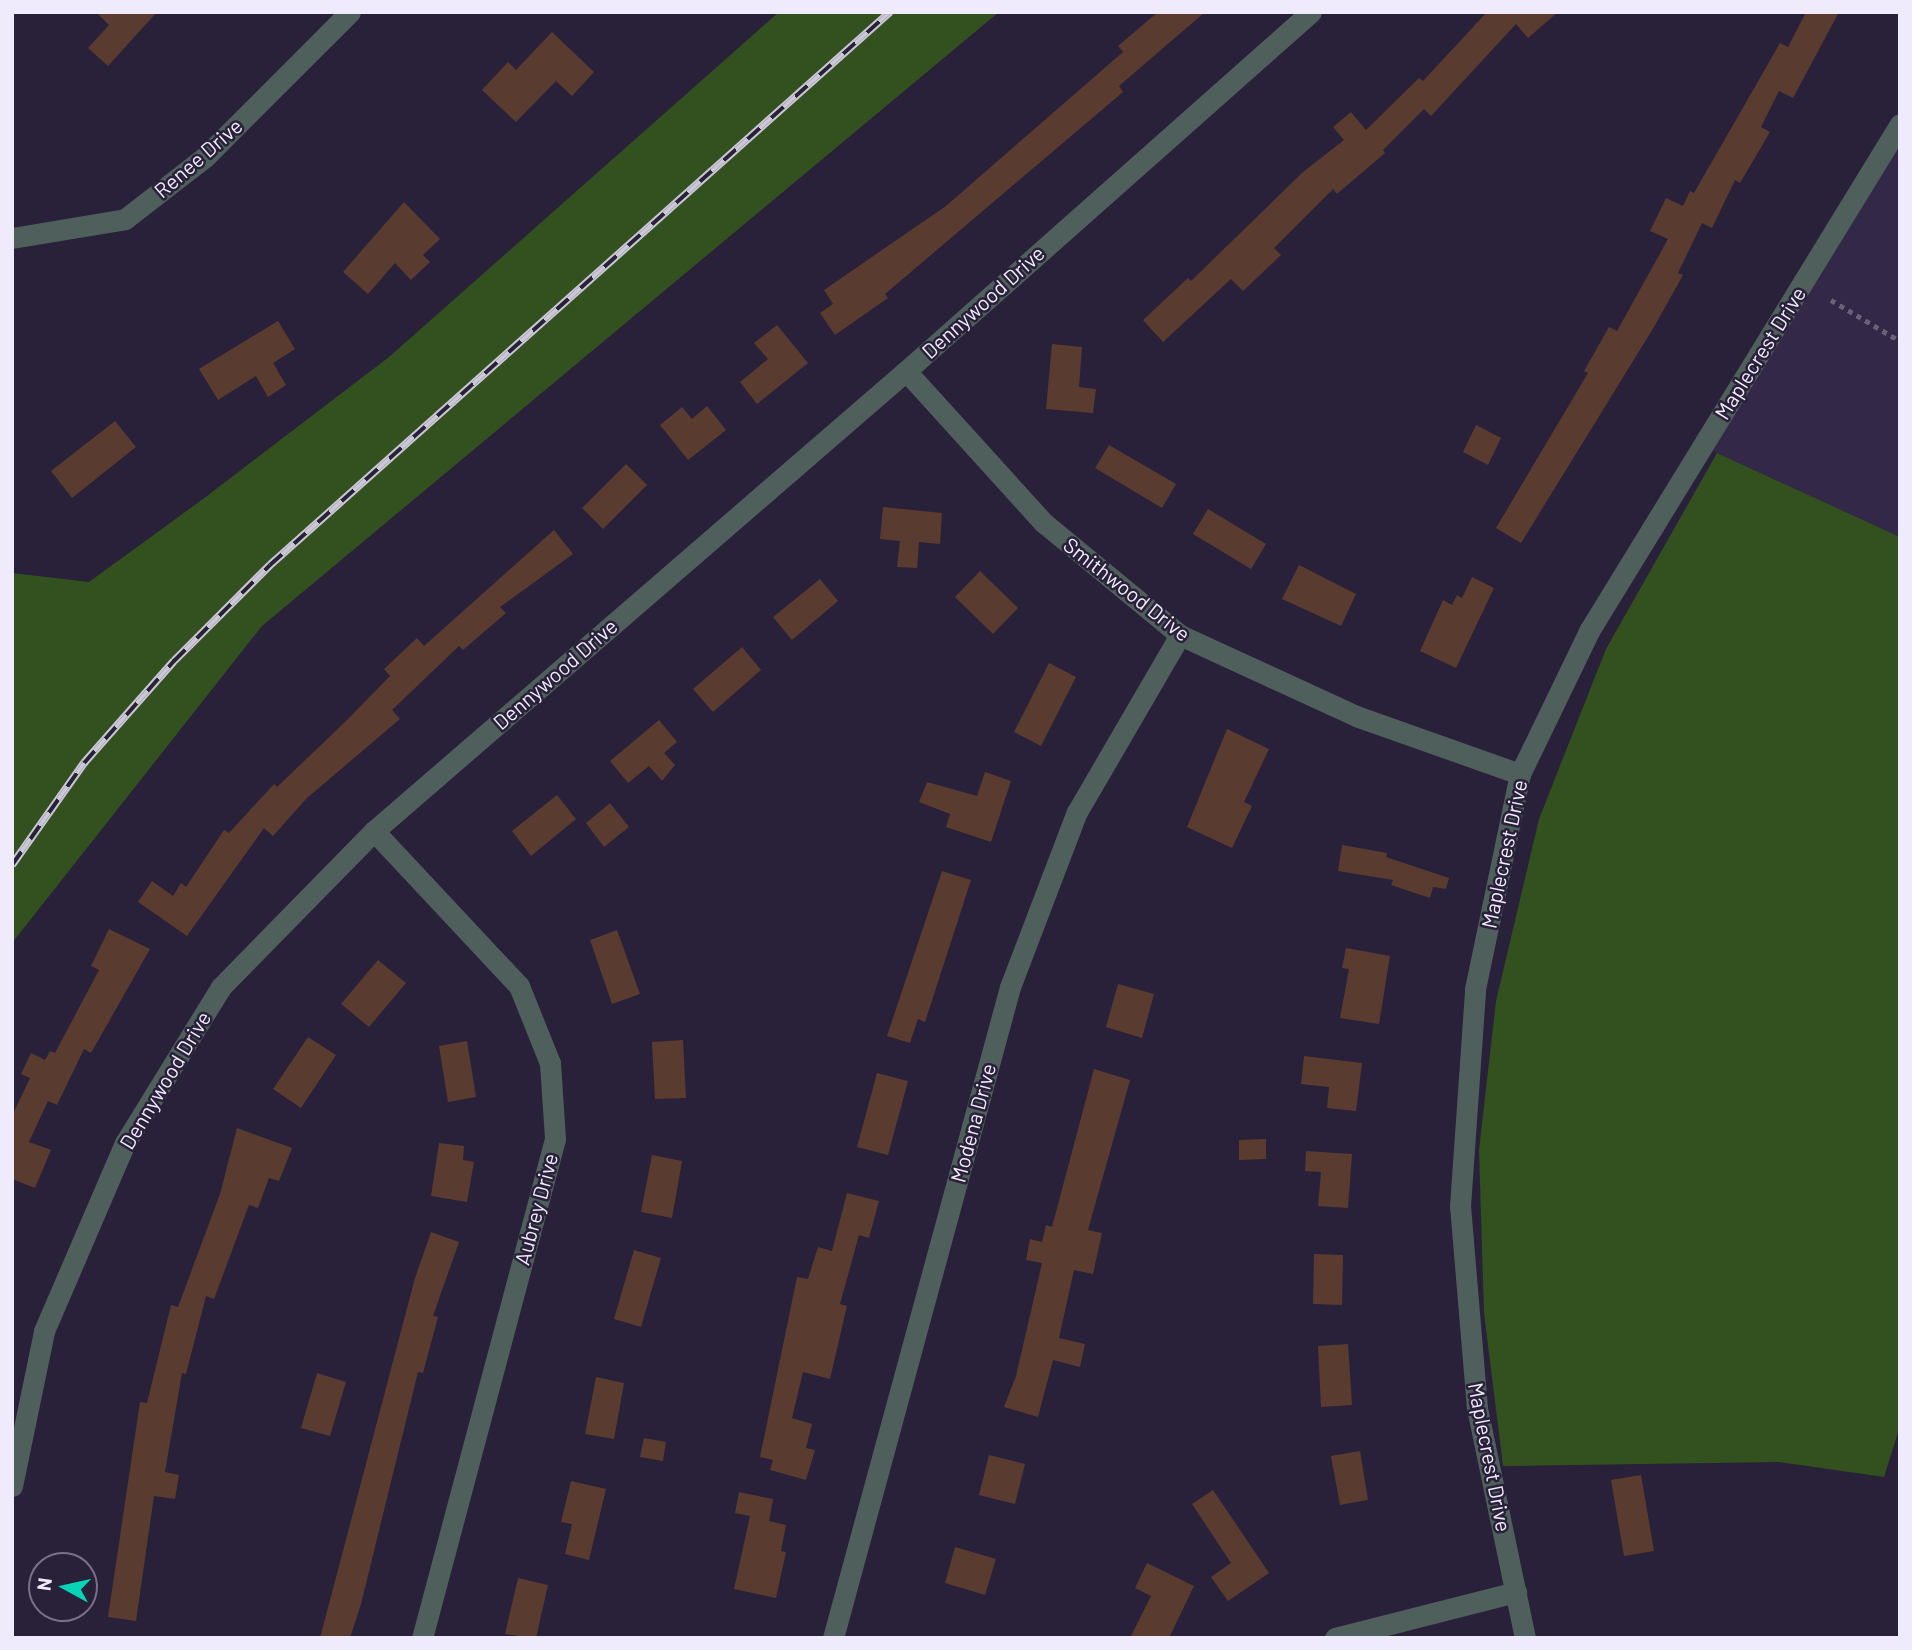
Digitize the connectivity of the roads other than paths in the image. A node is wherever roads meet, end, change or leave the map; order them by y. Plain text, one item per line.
1 (350, 12) edge
2 (1311, 12) edge
3 (1900, 124) edge
4 (12, 238) edge
5 (906, 371) junction
6 (1180, 635) junction
7 (1520, 774) junction
8 (374, 831) junction
9 (12, 1486) edge
10 (1516, 1592) junction
11 (422, 1638) edge
12 (833, 1638) edge
13 (1335, 1638) edge
14 (1525, 1638) edge

1 - 4 street, Renee Drive
2 - 5 street, Dennywood Drive
3 - 7 street, Maplecrest Drive
5 - 6 street, Smithwood Drive
5 - 8 street, Dennywood Drive
6 - 7 street, Smithwood Drive
6 - 12 street, Modena Drive
7 - 10 street, Maplecrest Drive
8 - 9 street, Dennywood Drive
8 - 11 street, Aubrey Drive
10 - 13 street
10 - 14 street, Maplecrest Drive

